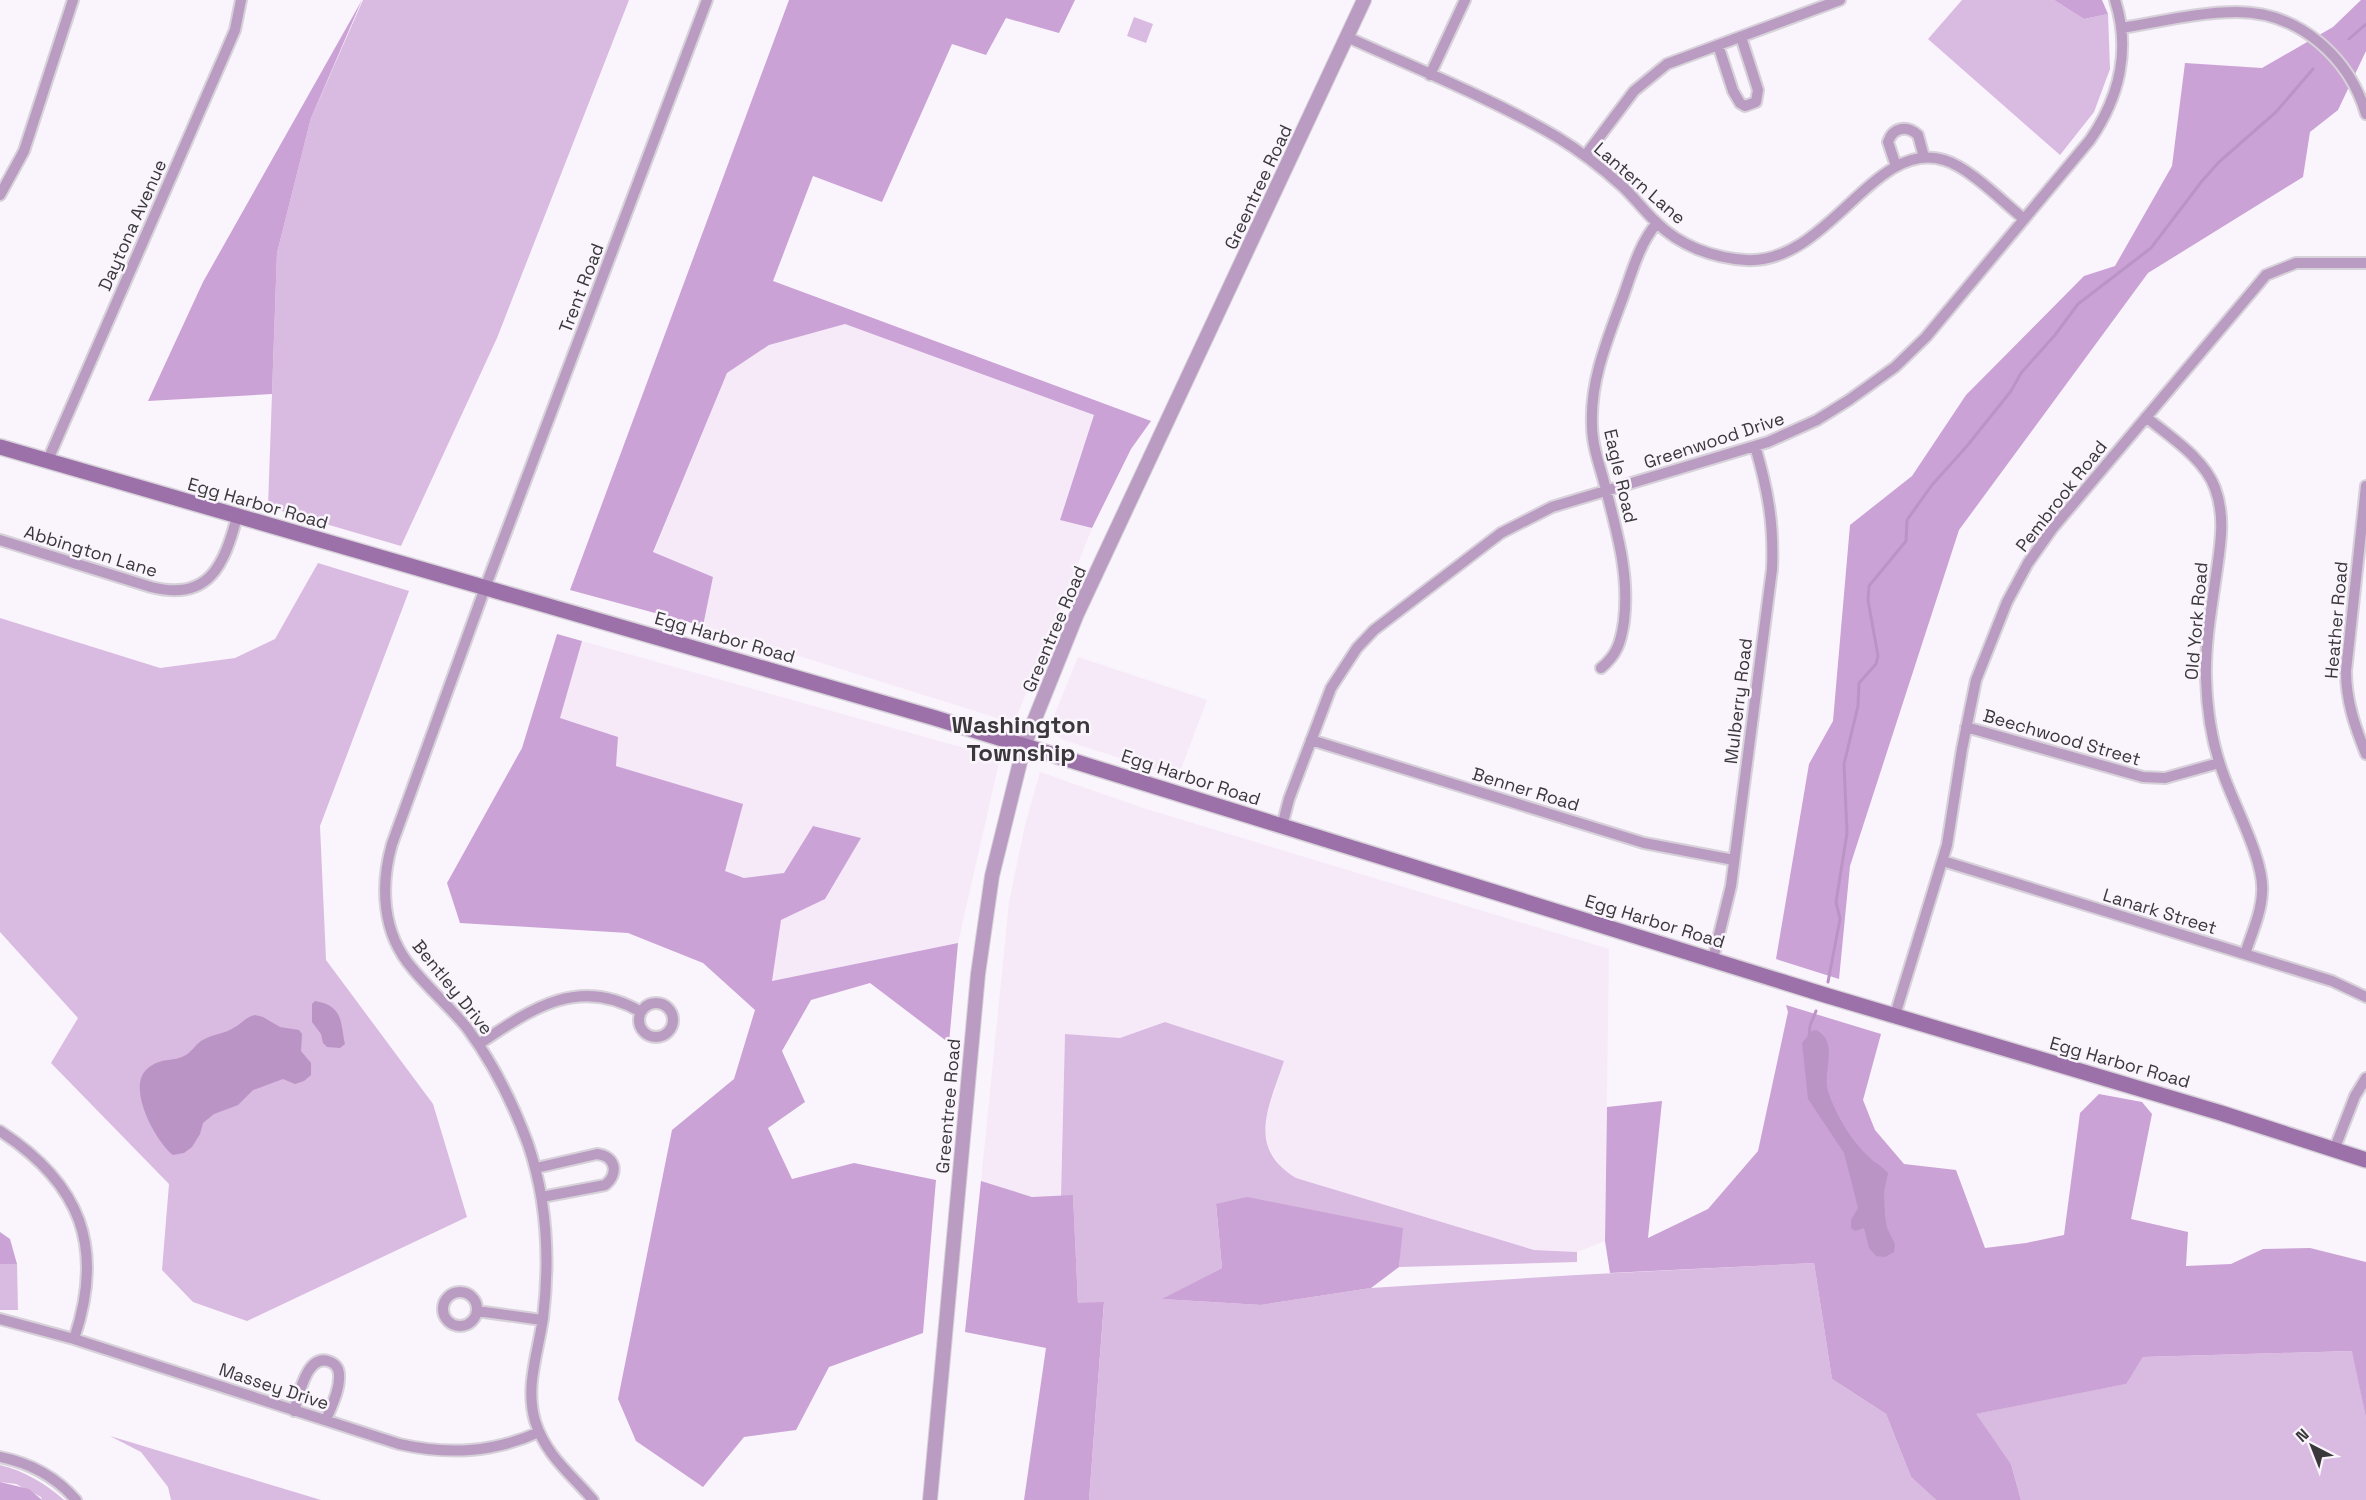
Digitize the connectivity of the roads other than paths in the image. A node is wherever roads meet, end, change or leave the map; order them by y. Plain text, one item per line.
1 (73, 0) edge
2 (241, 0) edge
3 (707, 0) edge
4 (1364, 0) edge
5 (1465, 0) edge
6 (1840, 0) edge
7 (2115, 0) edge
8 (2122, 27) junction
9 (1347, 37) junction
10 (1741, 38) junction
11 (1719, 45) junction
12 (1430, 75) junction
13 (2366, 114) edge
14 (1585, 156) junction
15 (1924, 157) junction
16 (1896, 166) junction
17 (0, 195) edge
18 (2024, 219) junction
19 (1658, 223) junction
20 (2366, 263) edge
21 (2146, 417) junction
22 (1755, 446) junction
23 (0, 447) edge
24 (47, 462) junction
25 (2366, 486) edge
26 (1606, 491) junction
27 (237, 517) junction
28 (0, 540) edge
29 (485, 588) junction
30 (1601, 668) dead end
31 (1966, 727) junction
32 (1311, 740) junction
33 (1024, 746) junction
34 (2366, 754) edge
35 (2219, 763) junction
36 (1282, 826) junction
37 (1734, 860) junction
38 (1943, 861) junction
39 (2245, 954) junction
40 (1713, 959) junction
41 (2366, 997) edge
42 (641, 1012) dead end
43 (1895, 1015) junction
44 (478, 1044) junction
45 (2366, 1078) edge
46 (0, 1131) edge
47 (2334, 1150) junction
48 (2366, 1160) edge
49 (536, 1168) junction
50 (542, 1197) junction
51 (477, 1311) dead end
52 (0, 1319) edge
53 (542, 1320) junction
54 (74, 1340) junction
55 (294, 1411) junction
56 (326, 1420) junction
57 (539, 1432) junction
58 (0, 1456) edge
59 (76, 1500) edge
60 (593, 1500) edge
61 (930, 1500) edge

1 - 17 street
2 - 24 street, Daytona Avenue
3 - 29 street, Trent Road
4 - 9 street, Greentree Road
5 - 12 street
6 - 10 street
7 - 8 street, Greenwood Drive
8 - 13 street
8 - 18 street, Greenwood Drive
9 - 12 street, Lantern Lane
9 - 33 street, Greentree Road
10 - 11 street
10 - 11 street
11 - 14 street
12 - 14 street, Lantern Lane
14 - 19 street, Lantern Lane
15 - 16 street, Lantern Lane
15 - 16 street
15 - 18 street
16 - 19 street, Lantern Lane
18 - 22 street, Greenwood Drive
19 - 26 street, Eagle Road
20 - 21 street, Pembrook Road
21 - 31 street, Pembrook Road
21 - 35 street, Old York Road
22 - 26 street, Greenwood Drive
22 - 37 street, Mulberry Road
23 - 24 main road, Egg Harbor Road
24 - 27 main road, Egg Harbor Road
25 - 34 street, Heather Road
26 - 30 street, Eagle Road
26 - 32 street, Greenwood Drive
27 - 28 street, Abbington Lane
27 - 29 main road, Egg Harbor Road
29 - 33 main road, Egg Harbor Road
29 - 44 street, Bentley Drive
31 - 35 street, Beechwood Street
31 - 38 street, Pembrook Road
32 - 36 street, Greenwood Drive
32 - 37 street, Benner Road
33 - 36 main road, Egg Harbor Road
33 - 61 street, Greentree Road
35 - 39 street, Old York Road
36 - 40 main road, Egg Harbor Road
37 - 40 street, Mulberry Road
38 - 39 street, Lanark Street
38 - 43 street, Pembrook Road
39 - 41 street, Lanark Street
40 - 43 main road, Egg Harbor Road
42 - 44 street
43 - 47 main road, Egg Harbor Road
44 - 49 street, Bentley Drive
45 - 47 street
46 - 54 street
47 - 48 main road, Egg Harbor Road
49 - 50 street, Bentley Drive
49 - 50 street
50 - 53 street, Bentley Drive
51 - 53 street
52 - 54 street, Massey Drive
53 - 57 street, Bentley Drive
54 - 55 street, Massey Drive
55 - 56 street, Massey Drive
55 - 56 street
56 - 57 street, Massey Drive
57 - 60 street, Bentley Drive
58 - 59 street

